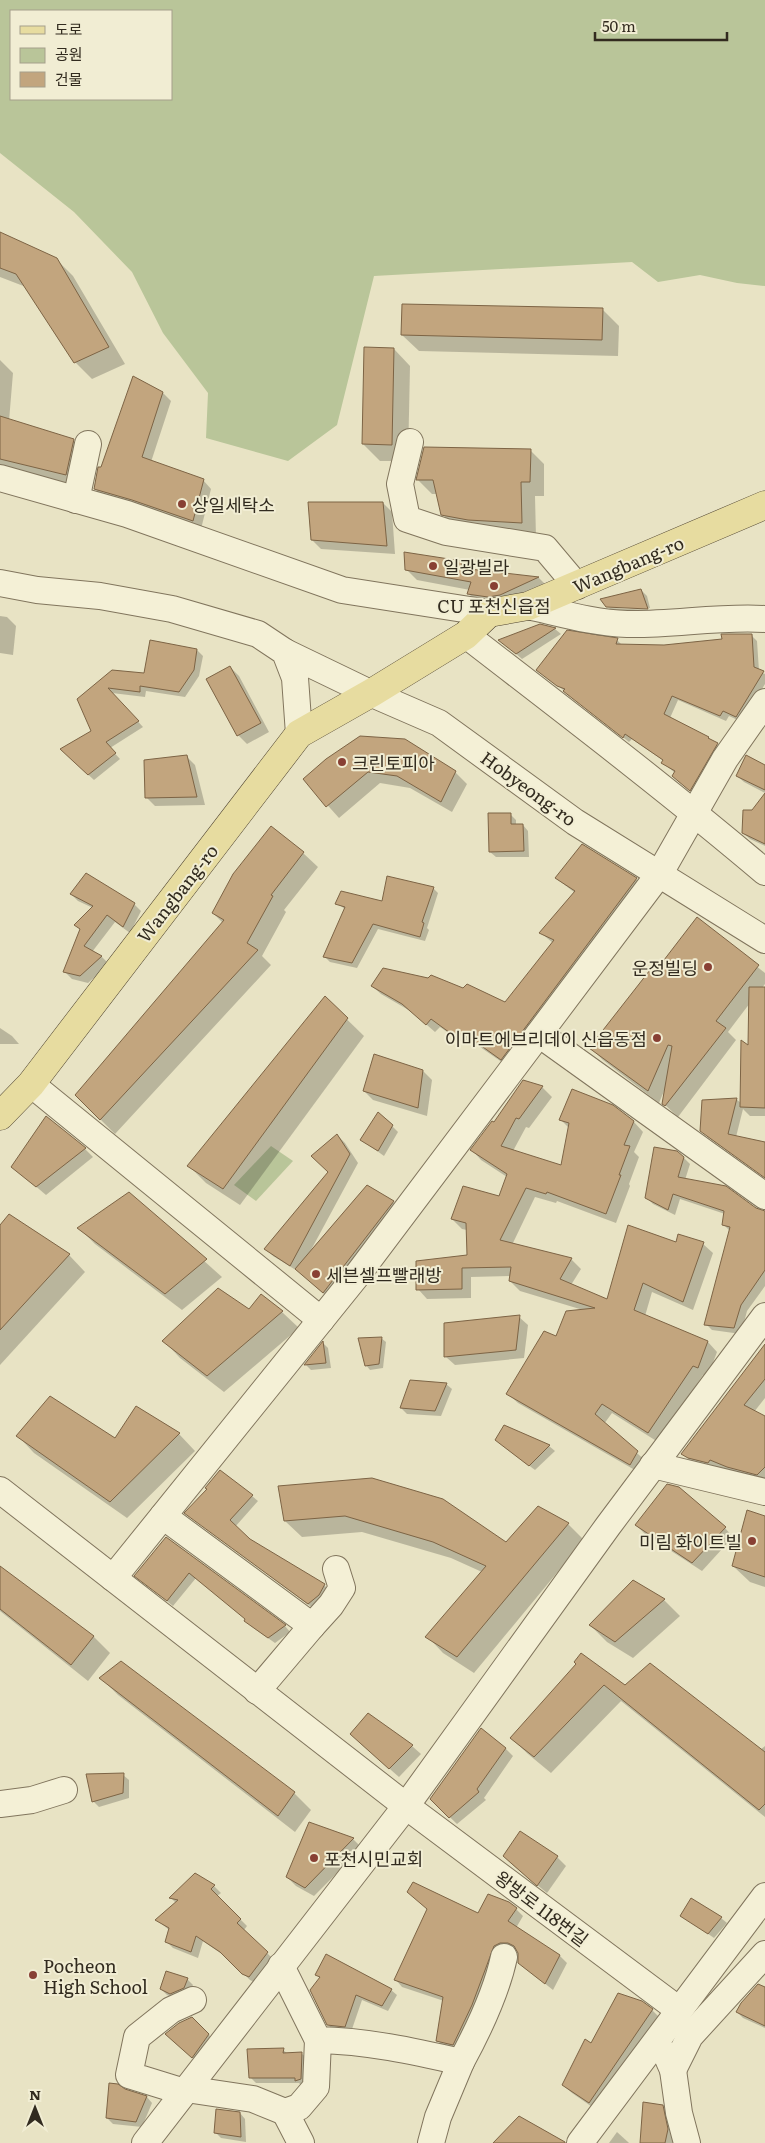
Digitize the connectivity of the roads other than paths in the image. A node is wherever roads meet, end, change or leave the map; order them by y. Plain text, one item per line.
1 (410, 442) dead end
2 (88, 444) dead end
3 (0, 478) edge
4 (76, 500) junction
5 (765, 505) edge
6 (0, 583) edge
7 (577, 586) junction
8 (528, 606) junction
9 (489, 613) junction
10 (765, 619) edge
11 (466, 635) junction
12 (285, 652) junction
13 (371, 693) junction
14 (765, 702) edge
15 (299, 734) junction
16 (695, 813) junction
17 (765, 872) edge
18 (660, 873) junction
19 (765, 940) edge
20 (539, 1034) junction
21 (31, 1084) junction
22 (2, 1112) edge
23 (765, 1196) edge
24 (765, 1316) edge
25 (321, 1320) junction
26 (653, 1465) junction
27 (0, 1490) edge
28 (765, 1492) edge
29 (163, 1516) junction
30 (336, 1569) dead end
31 (112, 1578) junction
32 (312, 1626) junction
33 (257, 1691) junction
34 (64, 1790) dead end
35 (0, 1804) edge
36 (406, 1806) junction
37 (765, 1896) edge
38 (765, 1954) edge
39 (504, 1957) dead end
40 (281, 1966) junction
41 (193, 2000) dead end
42 (679, 2010) junction
43 (659, 2037) junction
44 (318, 2040) junction
45 (461, 2062) junction
46 (673, 2070) junction
47 (185, 2091) junction
48 (285, 2112) junction
49 (145, 2143) edge
50 (301, 2143) edge
51 (431, 2143) edge
52 (580, 2143) edge
53 (687, 2143) edge

1 - 7 street
2 - 4 street
3 - 4 street
4 - 9 street
5 - 7 main road, Wangbang-ro
6 - 12 street, Hobyeong-ro
7 - 8 main road, Wangbang-ro
8 - 9 main road, Wangbang-ro
8 - 10 street
9 - 11 main road
11 - 13 main road, Wangbang-ro
11 - 16 street
12 - 13 street, Hobyeong-ro
12 - 15 street
13 - 15 main road, Wangbang-ro
13 - 18 street, Hobyeong-ro
14 - 16 street
15 - 21 main road, Wangbang-ro
16 - 17 street
16 - 18 street
18 - 19 street, Hobyeong-ro
18 - 20 street
20 - 23 street
20 - 25 street
21 - 22 main road, Wangbang-ro
21 - 25 street
24 - 26 street
25 - 29 street
26 - 28 street
26 - 36 street
27 - 31 street, 왕방로 118번길
29 - 31 street
29 - 32 street
30 - 32 street
31 - 33 street, 왕방로 118번길
32 - 33 street
33 - 36 street, 왕방로 118번길
34 - 35 street
36 - 40 street
36 - 42 street, 왕방로 118번길
37 - 42 street
38 - 46 street
39 - 45 street
40 - 44 street
40 - 47 street
41 - 47 street
42 - 43 street
43 - 46 street
43 - 52 street
44 - 45 street
44 - 48 street
45 - 51 street
46 - 53 street
47 - 48 street
47 - 49 street
48 - 50 street

